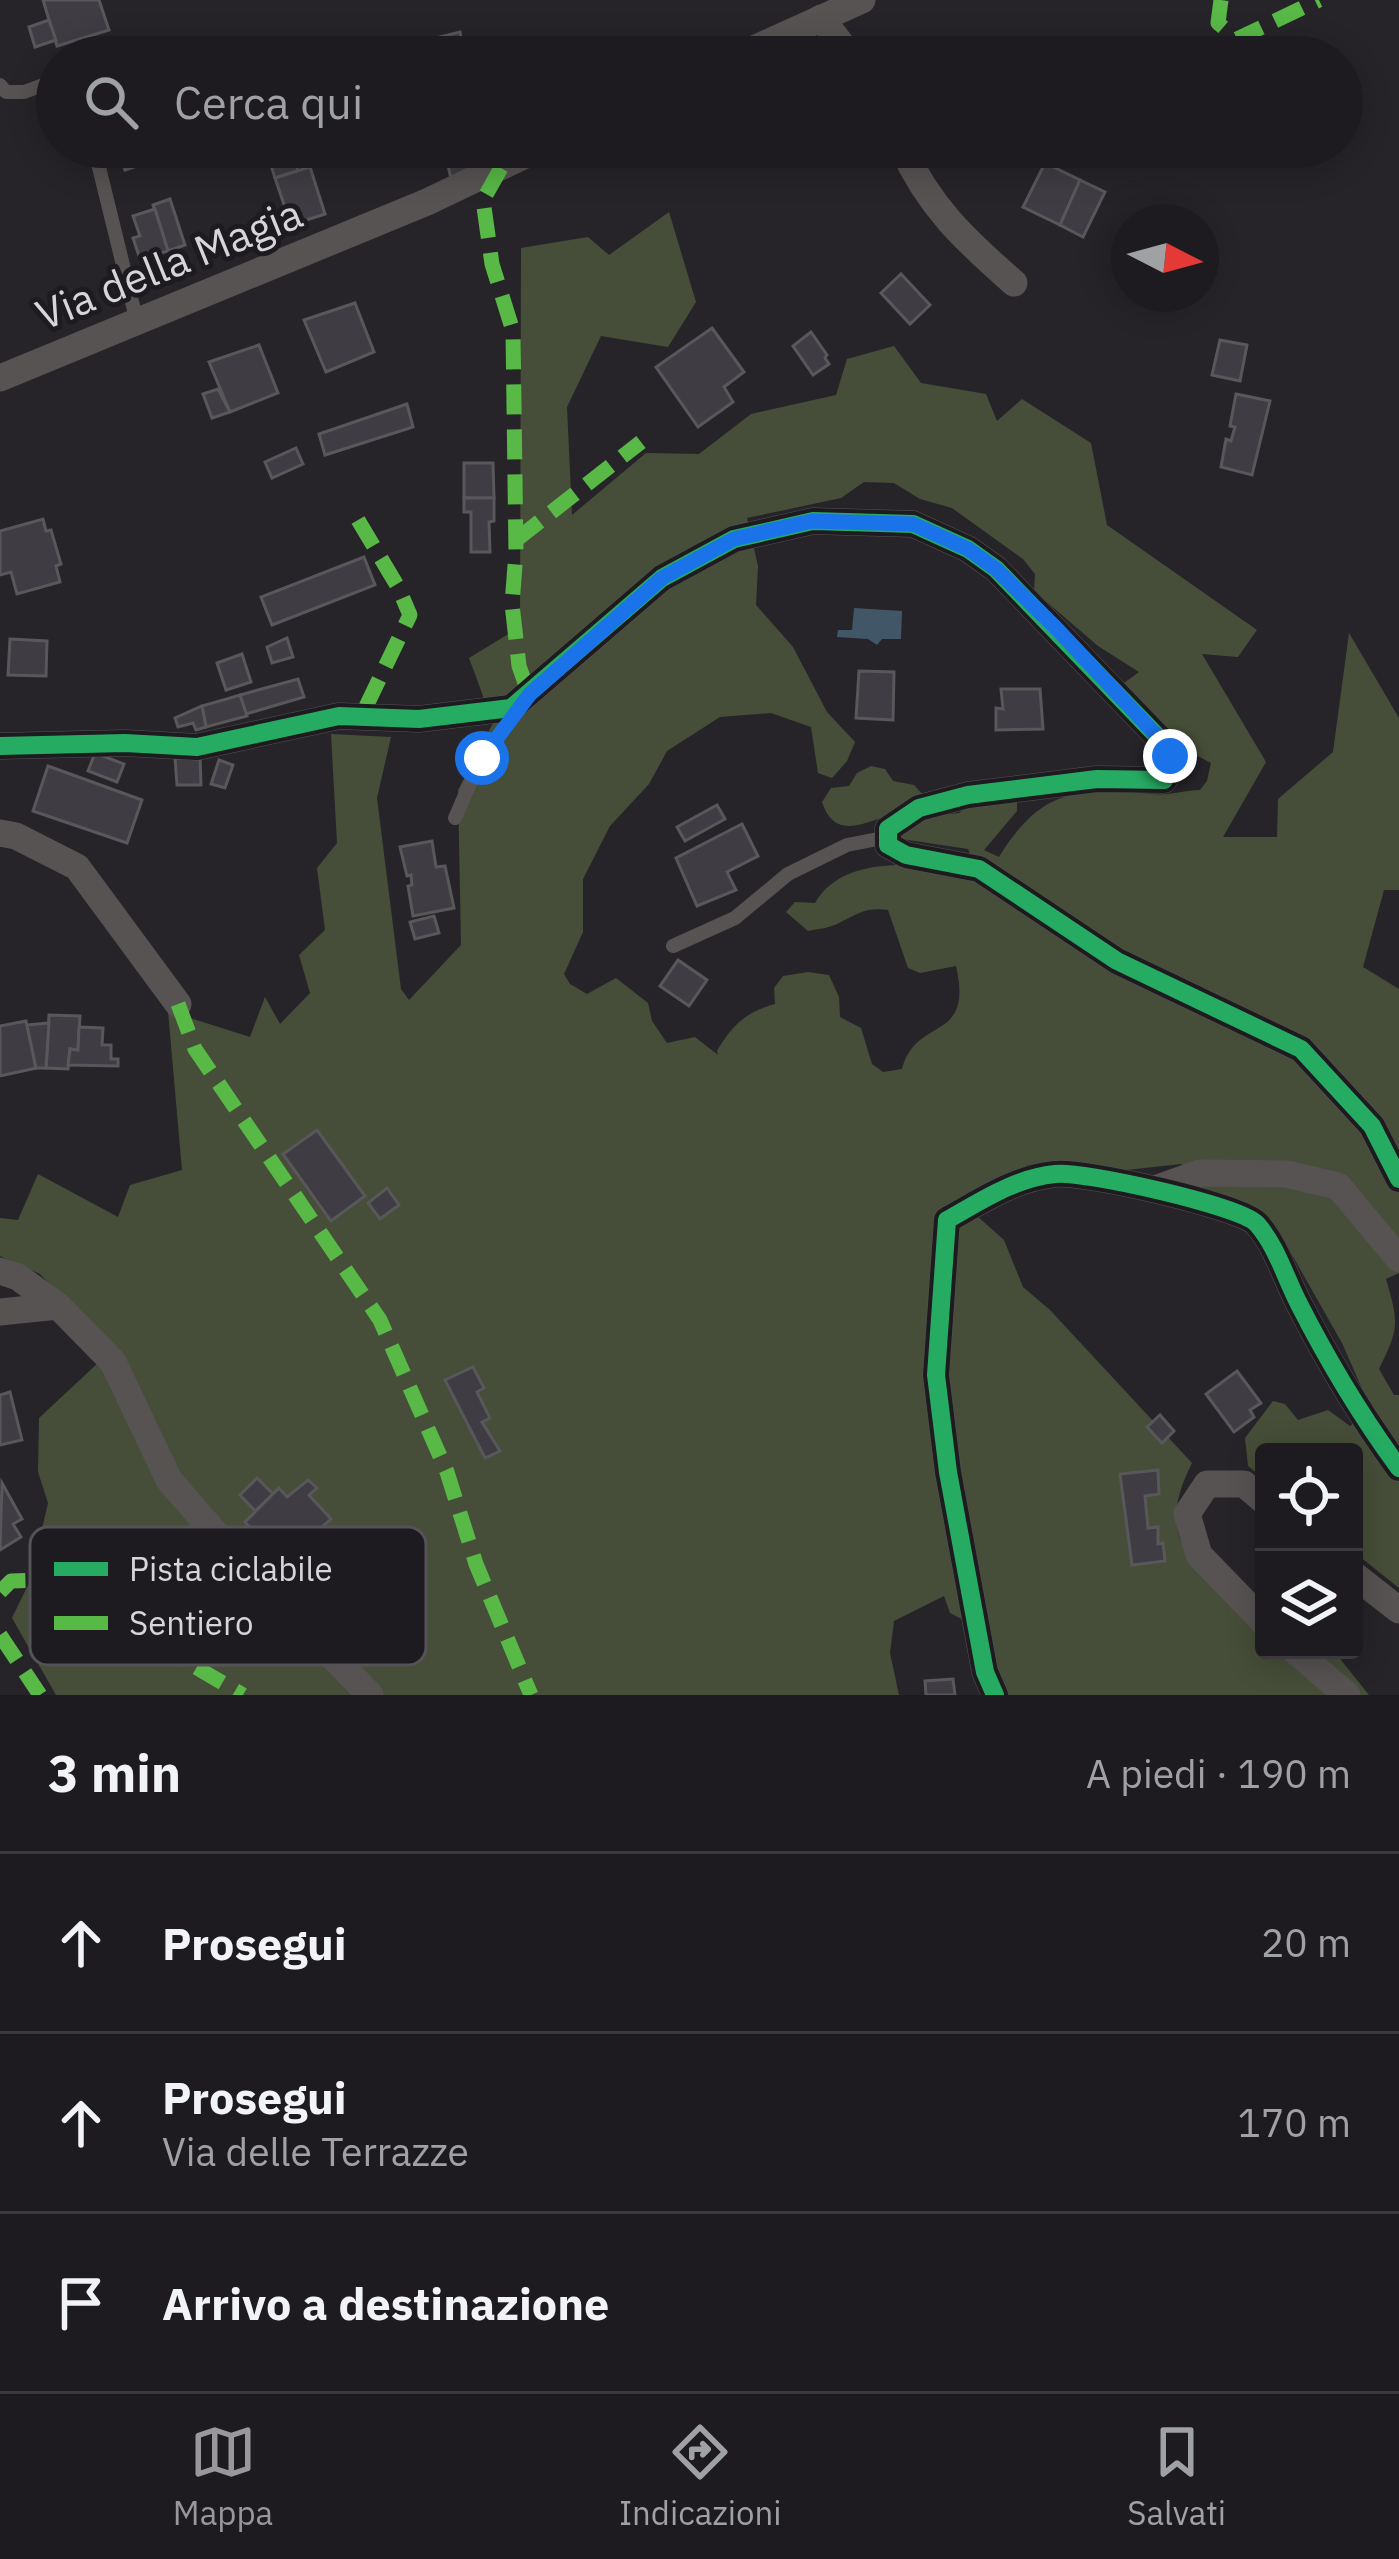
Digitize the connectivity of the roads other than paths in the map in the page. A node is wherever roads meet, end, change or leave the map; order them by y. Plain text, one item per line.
1 (862, 0) edge
2 (821, 18) junction
3 (782, 36) edge
4 (834, 36) edge
5 (0, 86) edge
6 (36, 88) edge
7 (99, 168) edge
8 (501, 168) edge
9 (911, 168) edge
10 (1014, 283) dead end
11 (137, 322) junction
12 (0, 378) edge
13 (530, 694) junction
14 (0, 746) edge
15 (455, 818) dead end
16 (0, 832) edge
17 (888, 837) junction
18 (673, 946) dead end
19 (178, 1004) dead end
20 (1399, 1179) edge
21 (1151, 1191) junction
22 (1399, 1259) edge
23 (0, 1271) edge
24 (58, 1306) junction
25 (0, 1312) edge
26 (1399, 1468) edge
27 (1255, 1493) edge
28 (210, 1527) edge
29 (1363, 1582) edge
30 (1399, 1610) edge
31 (1255, 1613) edge
32 (1305, 1659) edge
33 (341, 1665) edge
34 (370, 1695) edge
35 (994, 1695) edge
36 (1347, 1695) edge

1 - 2 street
2 - 3 street
2 - 4 street
5 - 6 lane
7 - 11 lane
8 - 11 street, Via della Magia
9 - 10 street
11 - 12 street, Via della Magia
13 - 14 street
13 - 15 lane
13 - 17 street
16 - 19 street
17 - 18 lane
17 - 20 street
21 - 22 street
21 - 26 street
21 - 35 street
23 - 24 street
24 - 25 street
24 - 28 street
27 - 31 street
29 - 30 street
32 - 36 street
33 - 34 street

